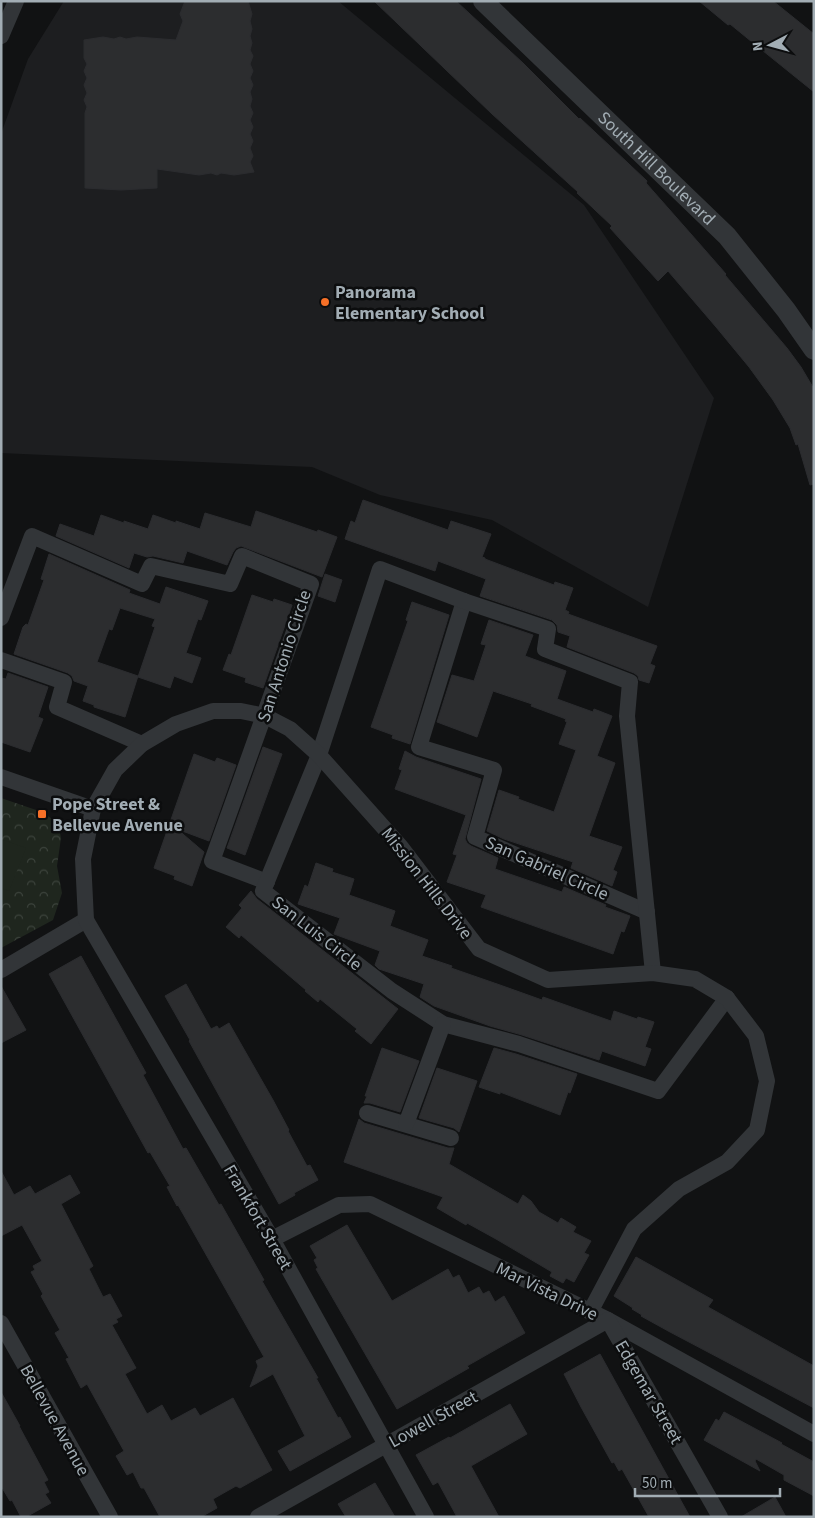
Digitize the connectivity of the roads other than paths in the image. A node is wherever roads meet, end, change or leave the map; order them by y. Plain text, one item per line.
1 (16, 1) edge
2 (484, 1) edge
3 (1, 36) edge
4 (814, 350) edge
5 (464, 601) junction
6 (1, 618) edge
7 (1, 660) edge
8 (265, 716) junction
9 (142, 744) junction
10 (319, 755) junction
11 (1, 777) edge
12 (93, 809) junction
13 (267, 882) junction
14 (647, 912) junction
15 (86, 920) junction
16 (1, 970) edge
17 (653, 973) junction
18 (727, 998) junction
19 (443, 1024) junction
20 (367, 1113) dead end
21 (406, 1124) junction
22 (451, 1138) dead end
23 (272, 1239) junction
24 (590, 1312) junction
25 (608, 1320) junction
26 (1, 1323) edge
27 (814, 1434) edge
28 (386, 1445) junction
29 (110, 1517) edge
30 (258, 1517) edge
31 (426, 1517) edge
32 (720, 1517) edge

1 - 3 street
2 - 4 street, South Hill Boulevard
5 - 10 street
5 - 14 street
5 - 14 street, San Gabriel Circle
6 - 8 street, San Antonio Circle
7 - 9 street
8 - 9 street, Mission Hills Drive
8 - 10 street, Mission Hills Drive
8 - 13 street, San Antonio Circle
9 - 12 street, Mission Hills Drive
10 - 13 street, San Luis Circle
10 - 17 street, Mission Hills Drive
11 - 12 street
12 - 15 street, Mission Hills Drive
13 - 19 street, San Luis Circle
14 - 17 street
15 - 16 street
15 - 23 street, Frankfort Street
17 - 18 street, Mission Hills Drive
18 - 19 street, San Luis Circle
18 - 24 street, Mission Hills Drive
19 - 21 street
20 - 21 street
21 - 22 street
23 - 24 street, Mar Vista Drive
23 - 28 street, Frankfort Street
24 - 25 street, Mar Vista Drive
25 - 27 street, Mar Vista Drive
25 - 28 street, Lowell Street
25 - 32 street, Edgemar Street
26 - 29 street, Bellevue Avenue
28 - 30 street, Lowell Street
28 - 31 street, Frankfort Street

